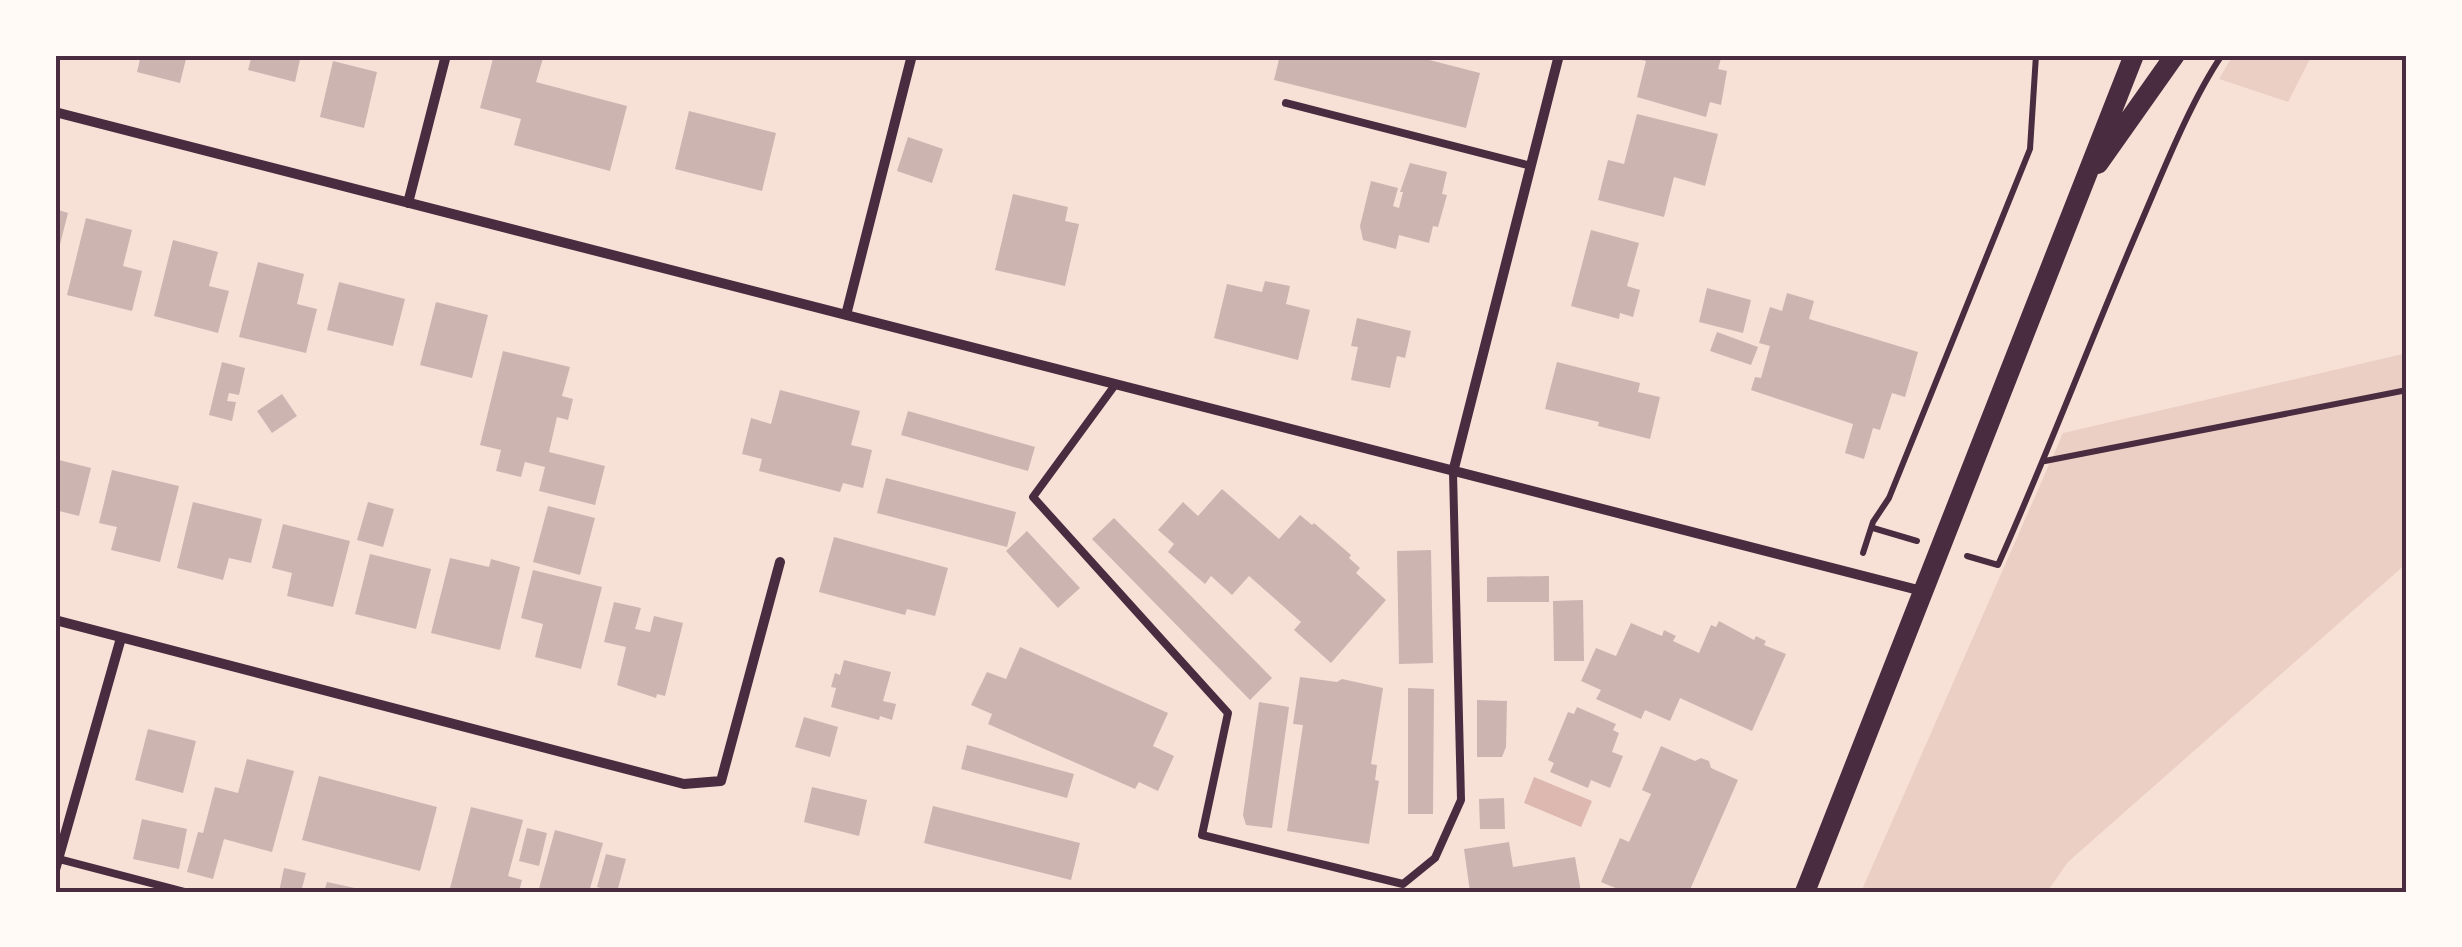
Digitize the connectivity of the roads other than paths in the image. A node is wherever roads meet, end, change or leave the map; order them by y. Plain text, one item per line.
1 (446, 55) edge
2 (912, 55) edge
3 (1559, 55) edge
4 (2134, 55) edge
5 (2175, 55) edge
6 (1286, 103) dead end
7 (55, 112) edge
8 (1531, 166) junction
9 (2077, 194) junction
10 (408, 203) junction
11 (846, 315) junction
12 (1115, 385) junction
13 (1454, 472) junction
14 (780, 562) dead end
15 (1923, 592) junction
16 (55, 620) edge
17 (122, 638) junction
18 (56, 862) edge
19 (185, 892) edge
20 (1805, 892) edge

1 - 10 street
2 - 11 street
3 - 8 street
4 - 9 main road
5 - 9 main road
6 - 8 lane
7 - 10 street
8 - 13 street
9 - 15 main road
10 - 11 street
11 - 12 street
12 - 13 street
12 - 13 lane
13 - 15 street
14 - 17 street
15 - 20 main road
16 - 17 street
17 - 18 street
18 - 19 lane

